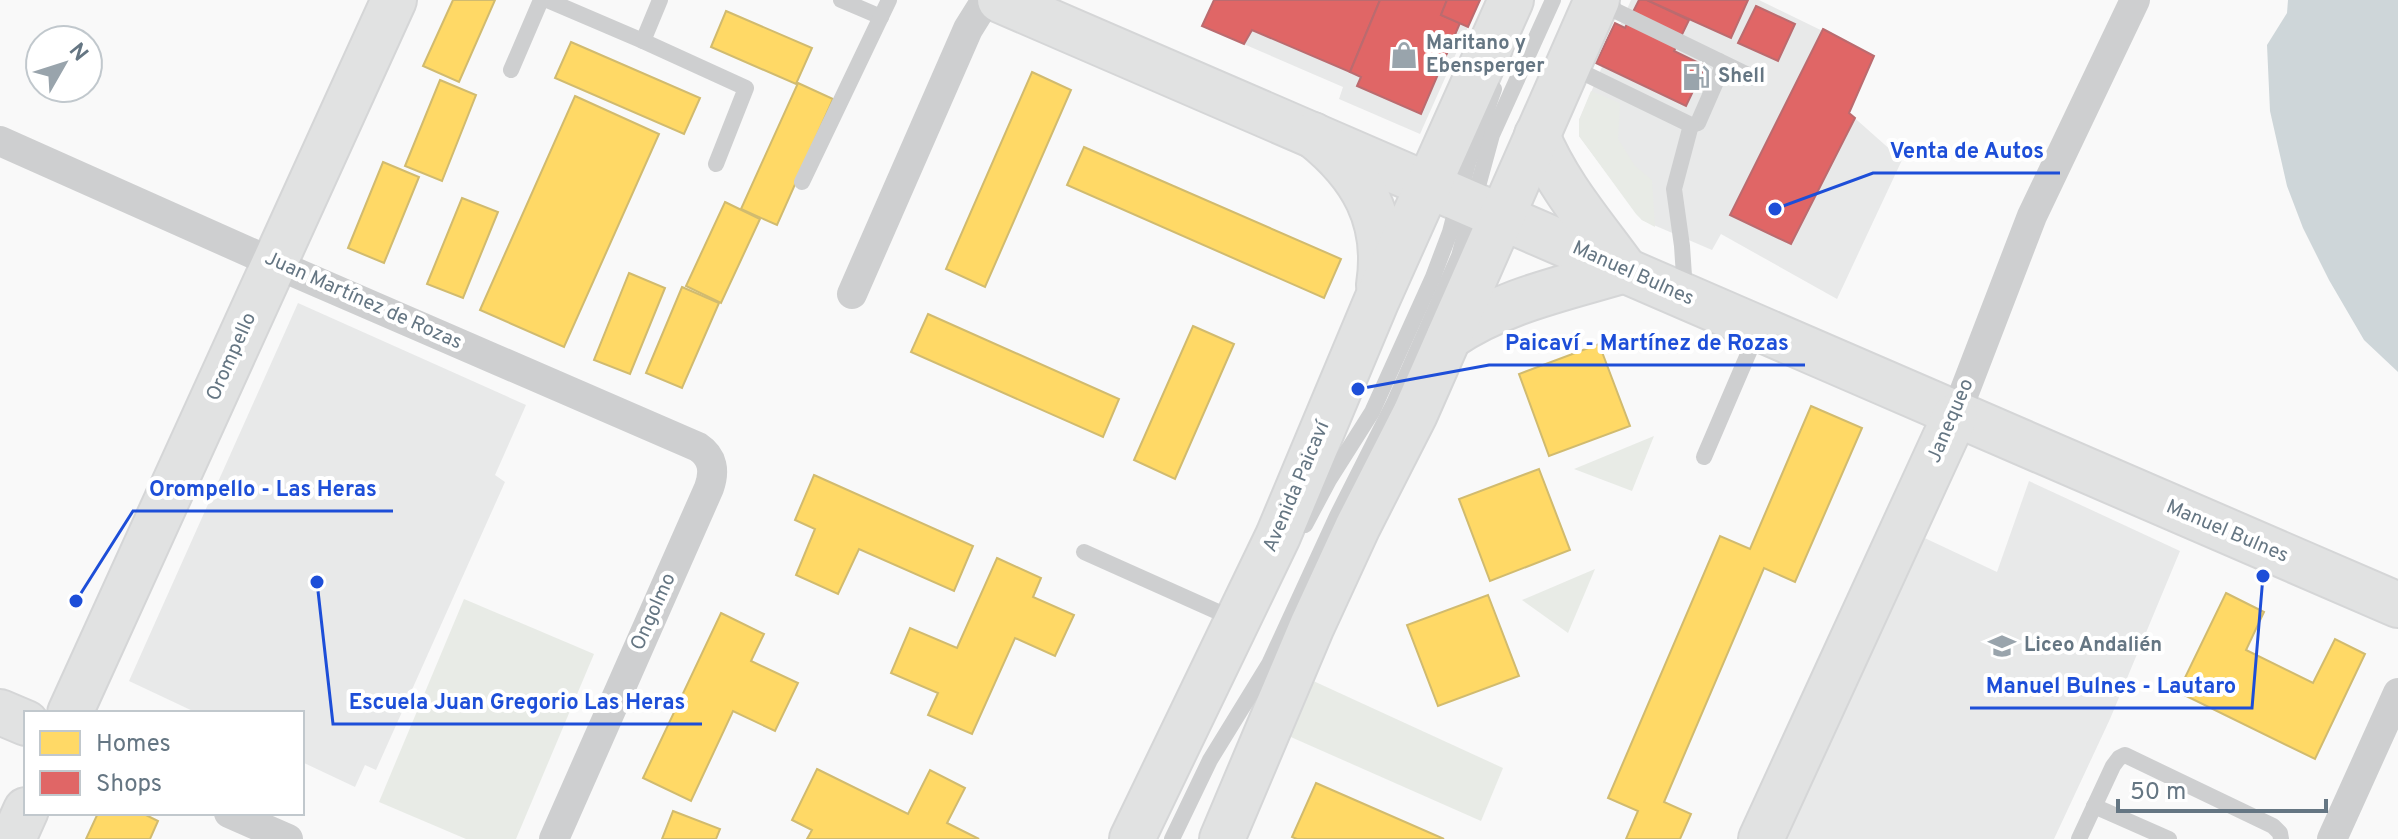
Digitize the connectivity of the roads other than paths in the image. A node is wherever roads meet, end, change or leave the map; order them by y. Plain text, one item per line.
1 (394, 0) edge
2 (544, 0) edge
3 (660, 0) edge
4 (841, 0) edge
5 (889, 0) edge
6 (986, 0) edge
7 (1000, 0) edge
8 (1511, 0) edge
9 (1553, 0) edge
10 (2135, 0) edge
11 (1607, 4) edge
12 (881, 17) junction
13 (643, 41) junction
14 (1719, 61) junction
15 (1503, 69) dead end
16 (511, 70) dead end
17 (1590, 74) junction
18 (1754, 78) dead end
19 (1691, 125) junction
20 (1313, 135) junction
21 (1537, 135) junction
22 (0, 141) edge
23 (716, 164) dead end
24 (802, 182) dead end
25 (1465, 201) junction
26 (275, 263) junction
27 (1625, 270) junction
28 (852, 294) dead end
29 (1685, 297) junction
30 (1376, 302) junction
31 (1759, 329) junction
32 (1449, 337) junction
33 (1955, 416) junction
34 (1704, 457) dead end
35 (714, 473) joint
36 (1296, 546) dead end
37 (1084, 552) dead end
38 (2398, 605) edge
39 (1238, 620) junction
40 (1225, 682) dead end
41 (2398, 693) edge
42 (71, 711) edge
43 (0, 712) edge
44 (24, 722) edge
45 (1177, 767) junction
46 (2094, 806) junction
47 (24, 814) edge
48 (234, 815) edge
49 (13, 839) edge
50 (288, 839) edge
51 (554, 839) edge
52 (1132, 839) edge
53 (1155, 839) edge
54 (1172, 839) edge
55 (1222, 839) edge
56 (1761, 839) edge
57 (2079, 839) edge
58 (2169, 839) edge
59 (2281, 839) edge
60 (2332, 839) edge

1 - 26 main road, Orompello
2 - 13 lane
2 - 16 lane
3 - 13 lane
4 - 12 lane
5 - 12 lane
6 - 28 street
7 - 20 main road, Manuel Bulnes
8 - 25 main road, Avenida Paicaví
9 - 25 lane
10 - 33 street, Janequeo
11 - 14 lane
11 - 17 main road, Avenida Paicaví
12 - 24 lane
13 - 23 lane
14 - 18 lane
14 - 19 lane
15 - 25 lane
17 - 19 lane
17 - 21 main road, Avenida Paicaví
19 - 29 lane
20 - 25 main road, Manuel Bulnes
20 - 30 main road
21 - 25 main road, Avenida Paicaví
21 - 27 main road
22 - 26 street, Juan Martínez de Rozas
25 - 27 main road, Manuel Bulnes
25 - 30 main road, Avenida Paicaví
25 - 32 main road, Avenida Paicaví
25 - 36 lane
25 - 54 lane
26 - 35 street, Juan Martínez de Rozas
26 - 42 main road, Orompello
27 - 29 main road, Manuel Bulnes
27 - 32 main road
29 - 31 main road, Manuel Bulnes
30 - 39 main road, Avenida Paicaví
31 - 33 main road, Manuel Bulnes
31 - 34 lane
32 - 55 main road, Avenida Paicaví
33 - 38 main road, Manuel Bulnes
33 - 56 main road, Janequeo
35 - 51 street, Ongolmo
37 - 39 lane
39 - 45 main road, Avenida Paicaví
40 - 45 lane
41 - 60 street
43 - 44 main road
45 - 52 main road, Avenida Paicaví
45 - 53 lane
46 - 57 lane
46 - 58 lane
46 - 59 lane
47 - 49 main road
48 - 50 street

